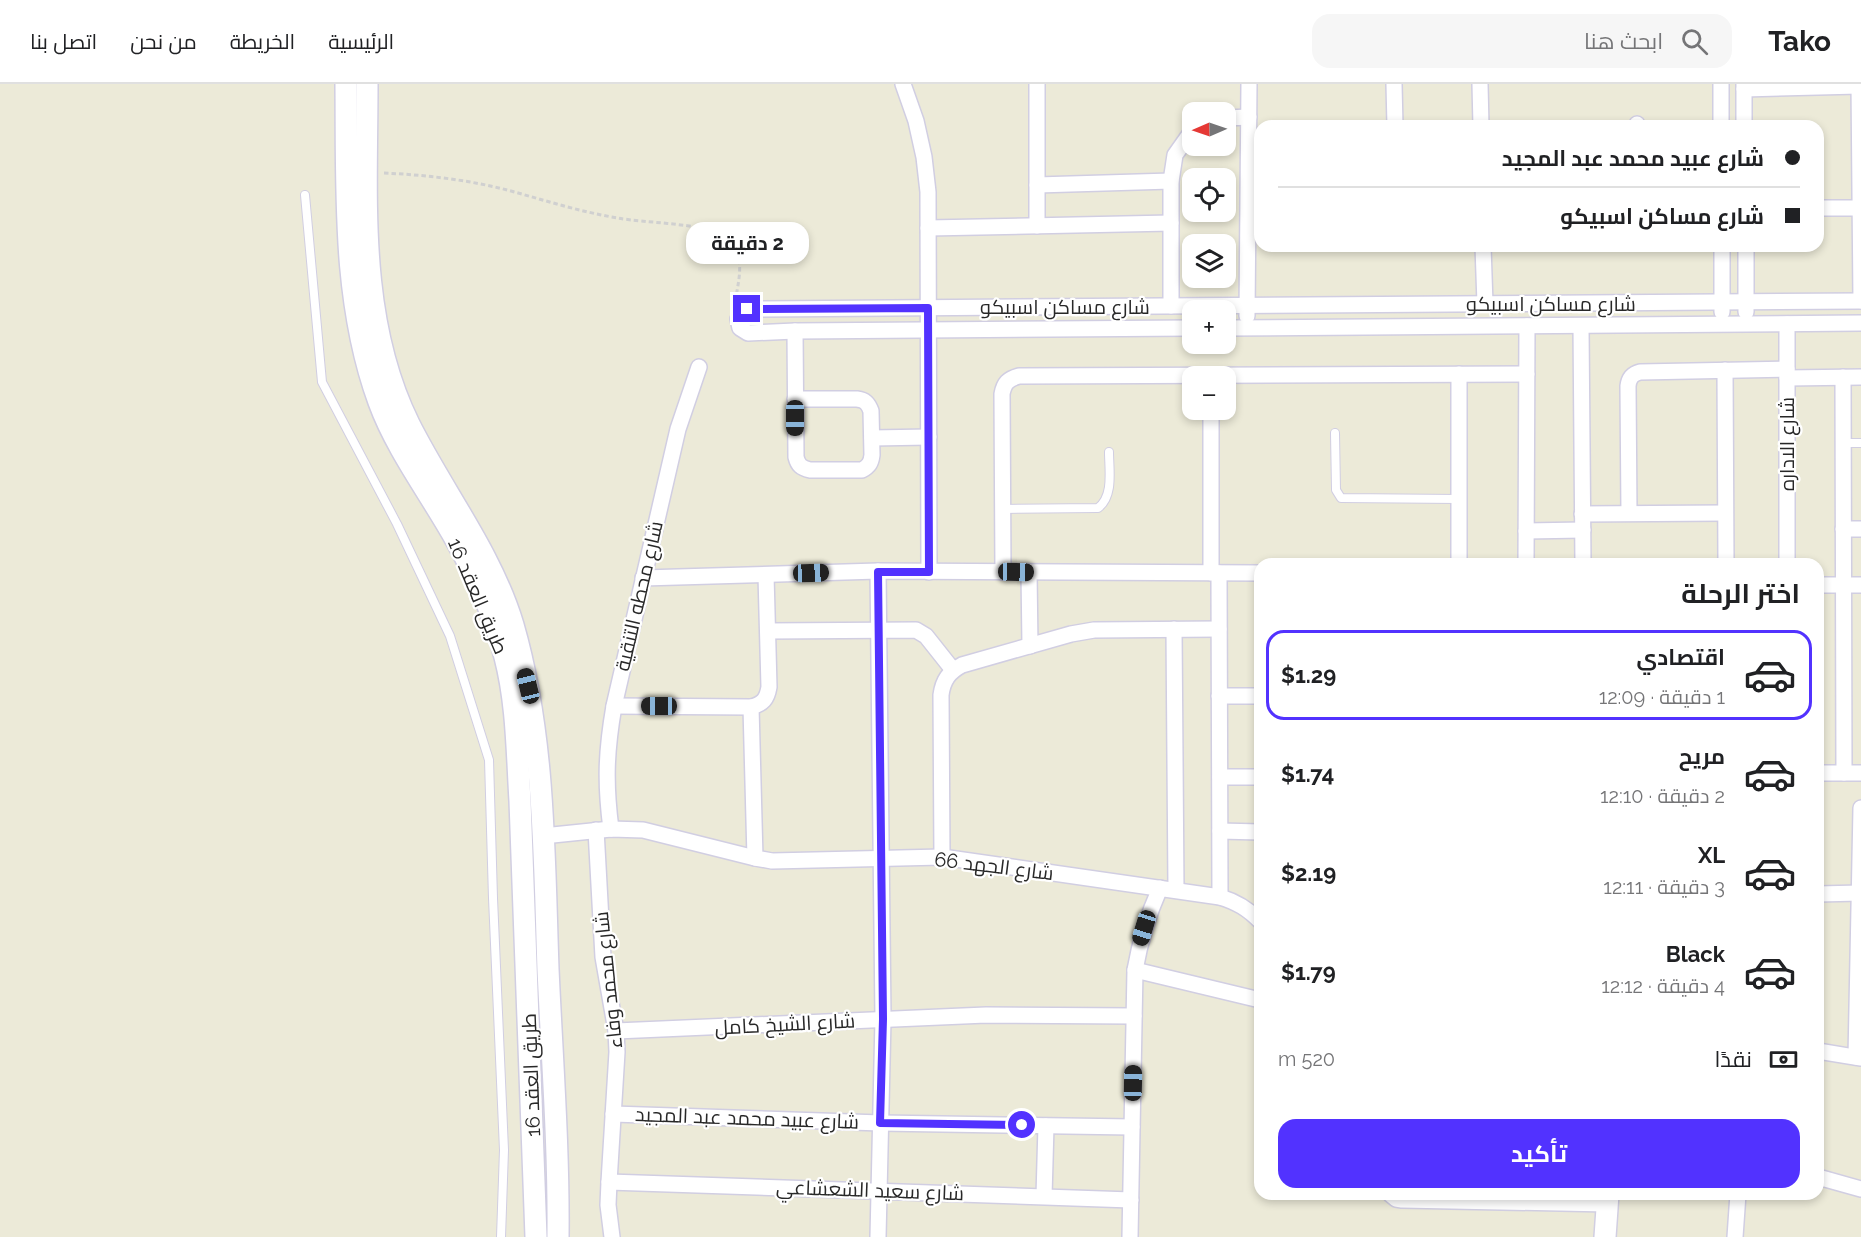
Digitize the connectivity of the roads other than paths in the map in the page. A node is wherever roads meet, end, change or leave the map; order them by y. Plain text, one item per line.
1 (346, 84) edge
2 (367, 84) edge
3 (1037, 84) edge
4 (1249, 84) edge
5 (1394, 84) edge
6 (1480, 84) edge
7 (1721, 84) edge
8 (902, 86) edge
9 (1744, 87) edge
10 (1860, 88) edge
11 (1248, 117) junction
12 (1236, 118) edge
13 (1395, 120) edge
14 (1481, 120) edge
15 (1721, 120) edge
16 (1744, 120) edge
17 (1182, 145) edge
18 (1254, 169) edge
19 (1171, 181) junction
20 (1037, 185) junction
21 (305, 195) dead end
22 (1824, 208) edge
23 (1860, 208) edge
24 (1171, 223) junction
25 (1037, 226) junction
26 (1254, 227) edge
27 (928, 228) junction
28 (1484, 252) edge
29 (1722, 252) edge
30 (1746, 252) edge
31 (1861, 301) edge
32 (1722, 302) junction
33 (1746, 302) junction
34 (1485, 304) junction
35 (1171, 306) junction
36 (1247, 306) junction
37 (928, 308) junction
38 (1861, 323) edge
39 (1722, 324) junction
40 (1746, 324) junction
41 (1786, 324) junction
42 (1527, 326) junction
43 (1581, 326) junction
44 (1182, 328) edge
45 (1236, 328) edge
46 (1247, 328) junction
47 (928, 330) junction
48 (795, 331) junction
49 (699, 367) dead end
50 (1725, 370) junction
51 (1787, 373) junction
52 (1459, 374) junction
53 (1527, 374) junction
54 (1182, 376) edge
55 (1236, 376) edge
56 (1843, 377) junction
57 (1861, 377) edge
58 (795, 399) junction
59 (1211, 420) edge
60 (1335, 433) dead end
61 (929, 437) junction
62 (872, 438) junction
63 (1843, 443) junction
64 (1861, 443) edge
65 (1109, 452) dead end
66 (1459, 499) junction
67 (1002, 509) junction
68 (1629, 513) junction
69 (1725, 513) junction
70 (1582, 514) junction
71 (1861, 529) edge
72 (1582, 530) junction
73 (1843, 530) junction
74 (1526, 531) junction
75 (1459, 558) edge
76 (1526, 558) edge
77 (1583, 558) edge
78 (1726, 558) edge
79 (1787, 558) edge
80 (878, 572) junction
81 (929, 572) junction
82 (1003, 572) junction
83 (1029, 572) junction
84 (1215, 573) junction
85 (1254, 573) edge
86 (766, 575) junction
87 (643, 578) junction
88 (1824, 585) edge
89 (1843, 585) junction
90 (1861, 585) edge
91 (1174, 629) junction
92 (1219, 629) junction
93 (879, 630) junction
94 (768, 631) junction
95 (1030, 646) junction
96 (953, 670) junction
97 (1219, 696) junction
98 (1254, 696) edge
99 (614, 706) junction
100 (751, 707) junction
101 (1824, 773) edge
102 (1844, 773) junction
103 (1861, 773) edge
104 (1220, 777) junction
105 (1254, 777) edge
106 (1861, 808) edge
107 (604, 830) junction
108 (1220, 831) junction
109 (1254, 832) edge
110 (543, 836) junction
111 (1861, 849) edge
112 (942, 857) junction
113 (755, 858) junction
114 (881, 859) junction
115 (1160, 888) junction
116 (1176, 890) junction
117 (1824, 894) edge
118 (1860, 894) edge
119 (1220, 897) junction
120 (1254, 915) edge
121 (1860, 938) edge
122 (1135, 970) junction
123 (1254, 999) edge
124 (1134, 1016) junction
125 (883, 1019) junction
126 (616, 1031) junction
127 (1824, 1052) edge
128 (1859, 1058) edge
129 (613, 1114) junction
130 (880, 1123) junction
131 (1046, 1126) junction
132 (1132, 1127) junction
133 (1824, 1179) edge
134 (609, 1182) junction
135 (1861, 1189) edge
136 (879, 1190) junction
137 (1044, 1196) junction
138 (1131, 1200) junction
139 (1608, 1200) edge
140 (1738, 1200) edge
141 (501, 1237) edge
142 (536, 1237) edge
143 (558, 1237) edge
144 (612, 1237) edge
145 (878, 1237) edge
146 (1130, 1237) edge
147 (1605, 1237) edge
148 (1735, 1237) edge

1 - 142 street, طريق العقد 16
2 - 110 street, طريق العقد 16
3 - 20 street
4 - 11 street
5 - 13 street
6 - 14 street
7 - 15 street
8 - 27 street
9 - 10 street
9 - 16 street
10 - 23 street
11 - 12 street
11 - 18 street
17 - 19 street
18 - 26 street
19 - 20 street
19 - 24 street
20 - 25 street
21 - 141 lane
22 - 23 street
23 - 31 street
24 - 25 street
24 - 35 street
25 - 27 street
26 - 36 street
27 - 37 street
28 - 34 street
29 - 32 street
30 - 33 street
31 - 33 street, شارع مساكن اسبيكو
32 - 33 street, شارع مساكن اسبيكو
32 - 34 street, شارع مساكن اسبيكو
32 - 39 street
33 - 40 street
34 - 36 street, شارع مساكن اسبيكو
35 - 36 street, شارع مساكن اسبيكو
35 - 37 street, شارع مساكن اسبيكو
36 - 46 street
37 - 47 street
37 - 48 street, شارع مساكن اسبيكو
38 - 41 street, شارع مساكن اسبيكو
39 - 40 street, شارع مساكن اسبيكو
39 - 43 street, شارع مساكن اسبيكو
40 - 41 street, شارع مساكن اسبيكو
41 - 51 street, شارع الاداره
42 - 43 street, شارع مساكن اسبيكو
42 - 46 street, شارع مساكن اسبيكو
42 - 53 street
43 - 70 street
44 - 47 street, شارع مساكن اسبيكو
45 - 46 street, شارع مساكن اسبيكو
47 - 48 street, شارع مساكن اسبيكو
47 - 61 street
48 - 58 street
49 - 87 street, شارع محطه التنقية
50 - 51 street
50 - 68 street
50 - 69 street
51 - 56 street
51 - 79 street, شارع الاداره
52 - 53 street
52 - 55 street
52 - 66 street
53 - 74 street
54 - 67 street
56 - 57 street
56 - 63 street
58 - 62 street
58 - 62 street
59 - 84 street
60 - 66 lane
61 - 62 street
61 - 81 street
63 - 64 lane
63 - 73 street
65 - 67 lane
66 - 75 street
67 - 82 street
68 - 69 street
68 - 70 street
69 - 78 street
70 - 72 street
71 - 73 street
72 - 74 street
72 - 77 street
73 - 89 street
74 - 76 street
80 - 81 street
80 - 86 street
80 - 93 street
81 - 82 street
82 - 83 street
83 - 84 street
83 - 95 street
84 - 85 street
84 - 92 street
86 - 87 street
86 - 94 street
87 - 99 street, شارع محطه التنقية
88 - 89 street
89 - 90 street
89 - 102 street
91 - 92 street
91 - 95 street
91 - 116 street
92 - 97 street
93 - 94 street
93 - 96 street
93 - 114 street
94 - 100 street
95 - 96 street
96 - 112 street
97 - 98 street
97 - 104 street
99 - 100 street
99 - 107 street, شارع محطه التنقية
100 - 113 street
101 - 102 street
102 - 103 street
104 - 105 street
104 - 108 street
106 - 111 street
107 - 110 street, شارع الجهد 66
107 - 113 street, شارع الجهد 66
107 - 126 street, شارع محمد وفاء
108 - 109 street
108 - 119 street
110 - 143 street, طريق العقد 16
111 - 118 street
112 - 114 street, شارع الجهد 66
112 - 115 street, شارع الجهد 66
113 - 114 street, شارع الجهد 66
114 - 125 street
115 - 116 street, شارع الجهد 66
115 - 122 street
116 - 119 street, شارع الجهد 66
117 - 118 street
118 - 121 street
119 - 120 street, شارع الجهد 66
121 - 128 street
122 - 123 street
122 - 124 street
124 - 125 street, شارع الشيخ كامل
124 - 132 street
125 - 126 street, شارع الشيخ كامل
125 - 130 street
126 - 129 street, شارع محمد وفاء
127 - 128 street
129 - 130 street, شارع عبيد محمد عبد المجيد
129 - 134 street, شارع محمد وفاء
130 - 131 street, شارع عبيد محمد عبد المجيد
130 - 136 street
131 - 132 street, شارع عبيد محمد عبد المجيد
131 - 137 street
132 - 138 street
133 - 135 street
134 - 136 street, شارع سعيد الشعشاعي
134 - 144 street, شارع محمد وفاء
136 - 137 street, شارع سعيد الشعشاعي
136 - 145 street
137 - 138 street, شارع سعيد الشعشاعي
138 - 146 street
139 - 147 street
140 - 148 street

